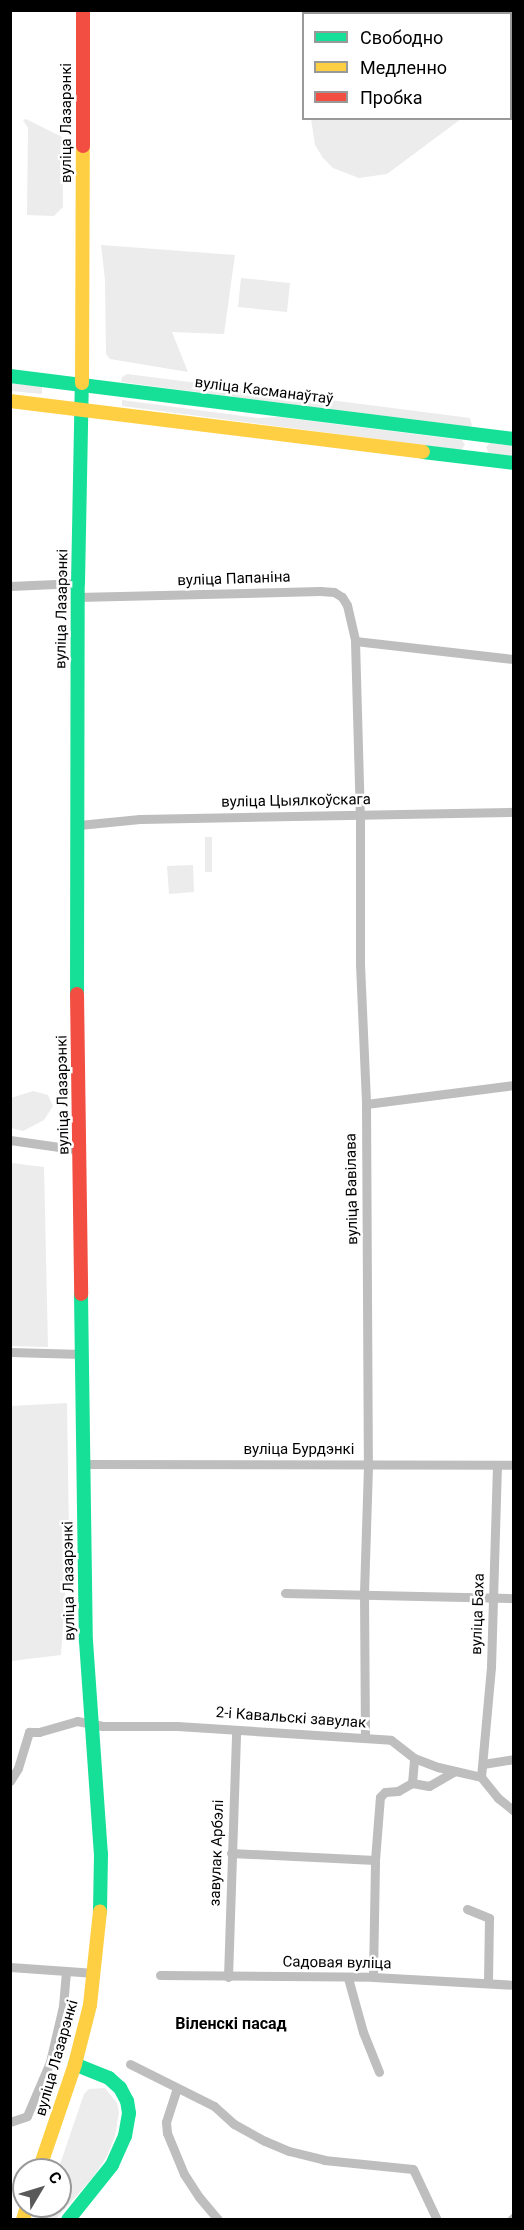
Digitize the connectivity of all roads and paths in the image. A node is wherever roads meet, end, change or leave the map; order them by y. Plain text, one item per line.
1 (83, 10) edge
2 (10, 376) edge
3 (82, 383) junction
4 (10, 401) edge
5 (82, 409) junction
6 (513, 439) edge
7 (513, 462) edge
8 (10, 586) edge
9 (78, 590) junction
10 (355, 641) junction
11 (513, 659) edge
12 (513, 812) edge
13 (360, 816) junction
14 (79, 825) junction
15 (513, 1085) edge
16 (366, 1104) junction
17 (10, 1140) edge
18 (80, 1150) junction
19 (10, 1352) edge
20 (82, 1354) junction
21 (84, 1464) junction
22 (497, 1465) junction
23 (513, 1465) edge
24 (368, 1466) junction
25 (285, 1593) dead end
26 (364, 1594) junction
27 (494, 1597) junction
28 (513, 1598) edge
29 (90, 1724) junction
30 (236, 1730) junction
31 (365, 1737) junction
32 (414, 1758) junction
33 (513, 1760) edge
34 (483, 1764) junction
35 (455, 1771) junction
36 (481, 1777) junction
37 (10, 1781) edge
38 (412, 1783) junction
39 (513, 1811) edge
40 (231, 1852) junction
41 (375, 1860) junction
42 (467, 1909) dead end
43 (10, 1967) edge
44 (66, 1971) junction
45 (95, 1972) junction
46 (160, 1975) dead end
47 (228, 1977) junction
48 (373, 1977) junction
49 (348, 1978) junction
50 (488, 1983) junction
51 (513, 1984) edge
52 (75, 2064) junction
53 (130, 2064) dead end
54 (379, 2072) dead end
55 (177, 2088) junction
56 (10, 2122) edge
57 (43, 2158) edge
58 (68, 2220) edge
59 (218, 2220) edge
60 (437, 2220) edge

1 - 3 main road, вуліца Лазарэнкі
2 - 3 main road, вуліца Касманаўтаў
3 - 5 main road, вуліца Лазарэнкі
3 - 6 main road, вуліца Касманаўтаў
4 - 5 main road
5 - 7 main road
5 - 9 main road, вуліца Лазарэнкі
8 - 9 street, вуліца Папаніна
9 - 10 street, вуліца Папаніна
9 - 14 main road, вуліца Лазарэнкі
10 - 11 street
10 - 13 street, вуліца Вавілава
12 - 13 street, вуліца Цыялкоўскага
13 - 14 street, вуліца Цыялкоўскага
13 - 16 street, вуліца Вавілава
14 - 18 main road, вуліца Лазарэнкі
15 - 16 street
16 - 24 street, вуліца Вавілава
17 - 18 street
18 - 20 main road, вуліца Лазарэнкі
19 - 20 street
20 - 21 main road, вуліца Лазарэнкі
21 - 24 street, вуліца Бурдэнкі
21 - 29 main road, вуліца Лазарэнкі
22 - 23 street, вуліца Бурдэнкі
22 - 24 street, вуліца Бурдэнкі
22 - 27 street, вуліца Баха
24 - 26 street, вуліца Вавілава
25 - 26 street
26 - 27 street
26 - 31 street, вуліца Вавілава
27 - 28 street
27 - 34 street, вуліца Баха
29 - 30 street, 2-і Кавальскі завулак
29 - 37 street, 2-і Кавальскі завулак
29 - 45 main road, вуліца Лазарэнкі
30 - 31 street, 2-і Кавальскі завулак
30 - 40 street, завулак Арбэлі
31 - 32 street, 2-і Кавальскі завулак
32 - 35 street, 2-і Кавальскі завулак
32 - 38 street
33 - 34 street
34 - 36 street
35 - 36 street, 2-і Кавальскі завулак
35 - 38 street
36 - 39 street
38 - 41 street
40 - 41 street
40 - 47 street, завулак Арбэлі
41 - 48 street
42 - 50 street
43 - 44 street
44 - 45 street
44 - 56 street
45 - 52 main road, вуліца Лазарэнкі
46 - 47 street, Садовая вуліца
47 - 49 street, Садовая вуліца
48 - 49 street, Садовая вуліца
48 - 50 street, Садовая вуліца
49 - 54 street
50 - 51 street, Садовая вуліца
52 - 57 main road, вуліца Лазарэнкі
52 - 58 main road
53 - 55 street
55 - 59 street
55 - 60 street

